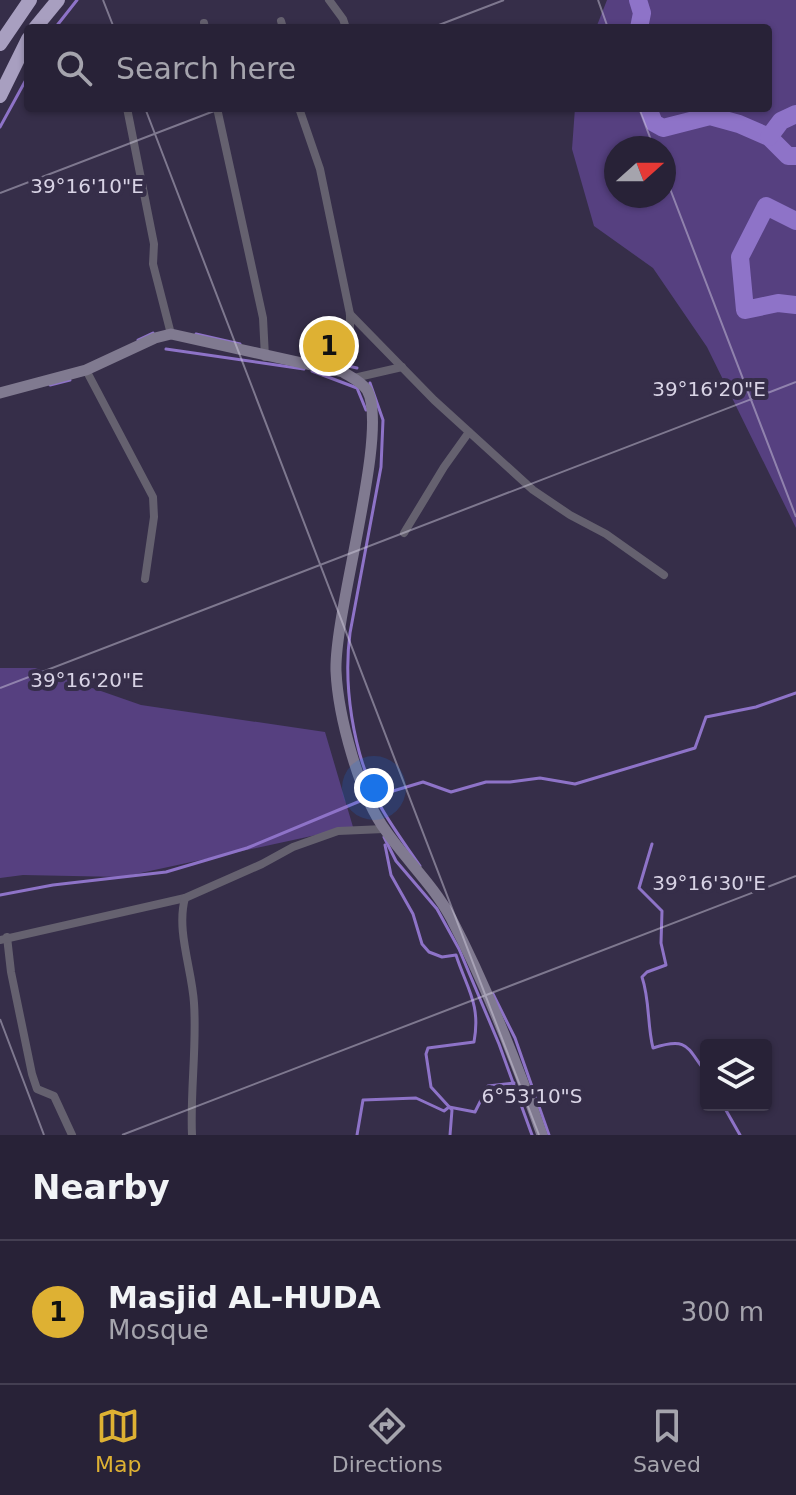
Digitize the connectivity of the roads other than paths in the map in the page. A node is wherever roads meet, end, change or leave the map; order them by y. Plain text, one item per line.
1 (30, 0) edge
2 (58, 0) edge
3 (329, 0) edge
4 (38, 24) edge
5 (345, 24) edge
6 (0, 44) edge
7 (24, 47) edge
8 (0, 96) edge
9 (128, 112) edge
10 (218, 112) edge
11 (300, 112) edge
12 (350, 314) junction
13 (171, 334) junction
14 (265, 357) junction
15 (402, 367) junction
16 (86, 370) junction
17 (348, 375) junction
18 (0, 393) edge
19 (469, 432) junction
20 (404, 533) dead end
21 (664, 575) dead end
22 (145, 579) dead end
23 (384, 829) junction
24 (185, 898) junction
25 (4, 938) edge
26 (190, 1134) edge
27 (72, 1135) edge
28 (542, 1135) edge

1 - 6 highway
2 - 4 highway
3 - 5 street
7 - 8 highway
9 - 13 street
10 - 14 street
11 - 12 street
12 - 15 street
12 - 17 street
13 - 14 street
13 - 16 street
14 - 17 street
15 - 17 street
15 - 19 street
16 - 18 street
16 - 22 street
17 - 23 street
19 - 20 street
19 - 21 street
23 - 24 street
23 - 28 street
24 - 25 street
24 - 26 street
25 - 27 street

